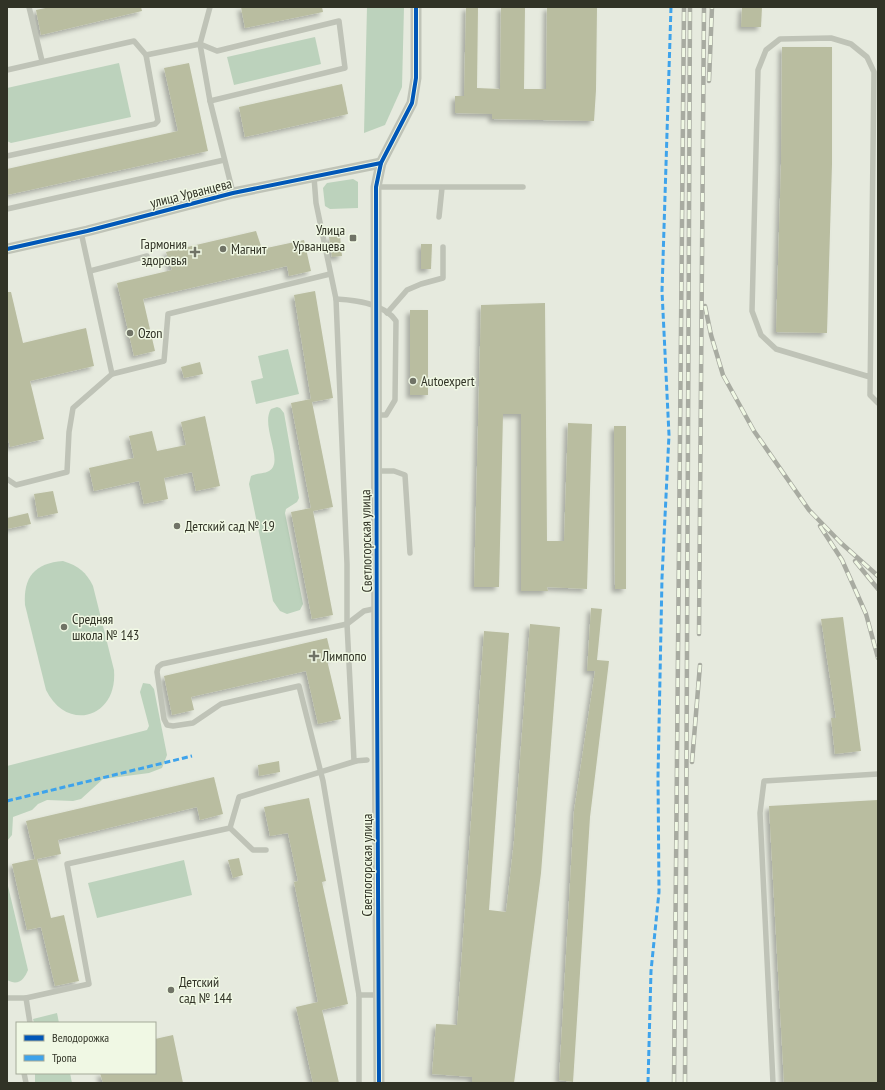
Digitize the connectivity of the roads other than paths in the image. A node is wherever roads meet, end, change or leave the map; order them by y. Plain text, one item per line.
1 (29, 7) edge
2 (210, 7) edge
3 (416, 7) edge
4 (200, 44) junction
5 (146, 55) junction
6 (42, 61) junction
7 (7, 70) edge
8 (210, 101) junction
9 (7, 156) edge
10 (224, 160) junction
11 (381, 163) junction
12 (314, 177) junction
13 (376, 187) junction
14 (523, 187) dead end
15 (442, 188) junction
16 (233, 193) junction
17 (7, 209) edge
18 (439, 217) dead end
19 (81, 232) junction
20 (443, 247) dead end
21 (7, 249) edge
22 (147, 256) dead end
23 (90, 271) junction
24 (330, 274) junction
25 (336, 299) junction
26 (377, 306) junction
27 (387, 313) junction
28 (112, 374) junction
29 (870, 377) junction
30 (878, 403) edge
31 (377, 415) junction
32 (376, 472) junction
33 (7, 479) edge
34 (410, 553) dead end
35 (378, 608) junction
36 (347, 624) junction
37 (378, 760) junction
38 (354, 761) junction
39 (321, 771) junction
40 (878, 774) edge
41 (230, 828) junction
42 (266, 850) dead end
43 (359, 994) junction
44 (379, 995) junction
45 (7, 998) edge
46 (26, 998) junction
47 (30, 1022) edge
48 (358, 1083) edge
49 (379, 1083) edge
50 (773, 1083) edge

1 - 6 lane
2 - 4 lane
3 - 11 street, Светлогорская улица
4 - 5 lane
4 - 8 lane
4 - 8 lane
5 - 6 lane
5 - 9 lane
6 - 7 lane
8 - 10 lane
10 - 16 lane
10 - 17 lane
11 - 12 street, улица Урванцева
11 - 13 street, Светлогорская улица
12 - 16 street, улица Урванцева
12 - 24 lane
13 - 15 lane
13 - 26 street, Светлогорская улица
14 - 15 lane
15 - 18 lane
16 - 19 street, улица Урванцева
19 - 21 street, улица Урванцева
19 - 23 lane
20 - 27 lane
22 - 23 lane
23 - 28 lane
24 - 25 lane
24 - 28 lane
25 - 26 lane
25 - 36 lane
26 - 27 lane
26 - 31 street, Светлогорская улица
27 - 31 lane
28 - 33 lane
29 - 29 lane
29 - 30 lane
31 - 32 street, Светлогорская улица
32 - 34 lane
32 - 35 street, Светлогорская улица
35 - 36 lane
35 - 37 street, Светлогорская улица
36 - 38 lane
36 - 39 lane
37 - 38 lane
37 - 44 street, Светлогорская улица
38 - 39 lane
39 - 41 lane
39 - 43 lane
40 - 50 lane
41 - 42 lane
41 - 46 lane
43 - 44 lane
43 - 48 lane
44 - 49 street, Светлогорская улица
45 - 46 lane
46 - 47 lane

